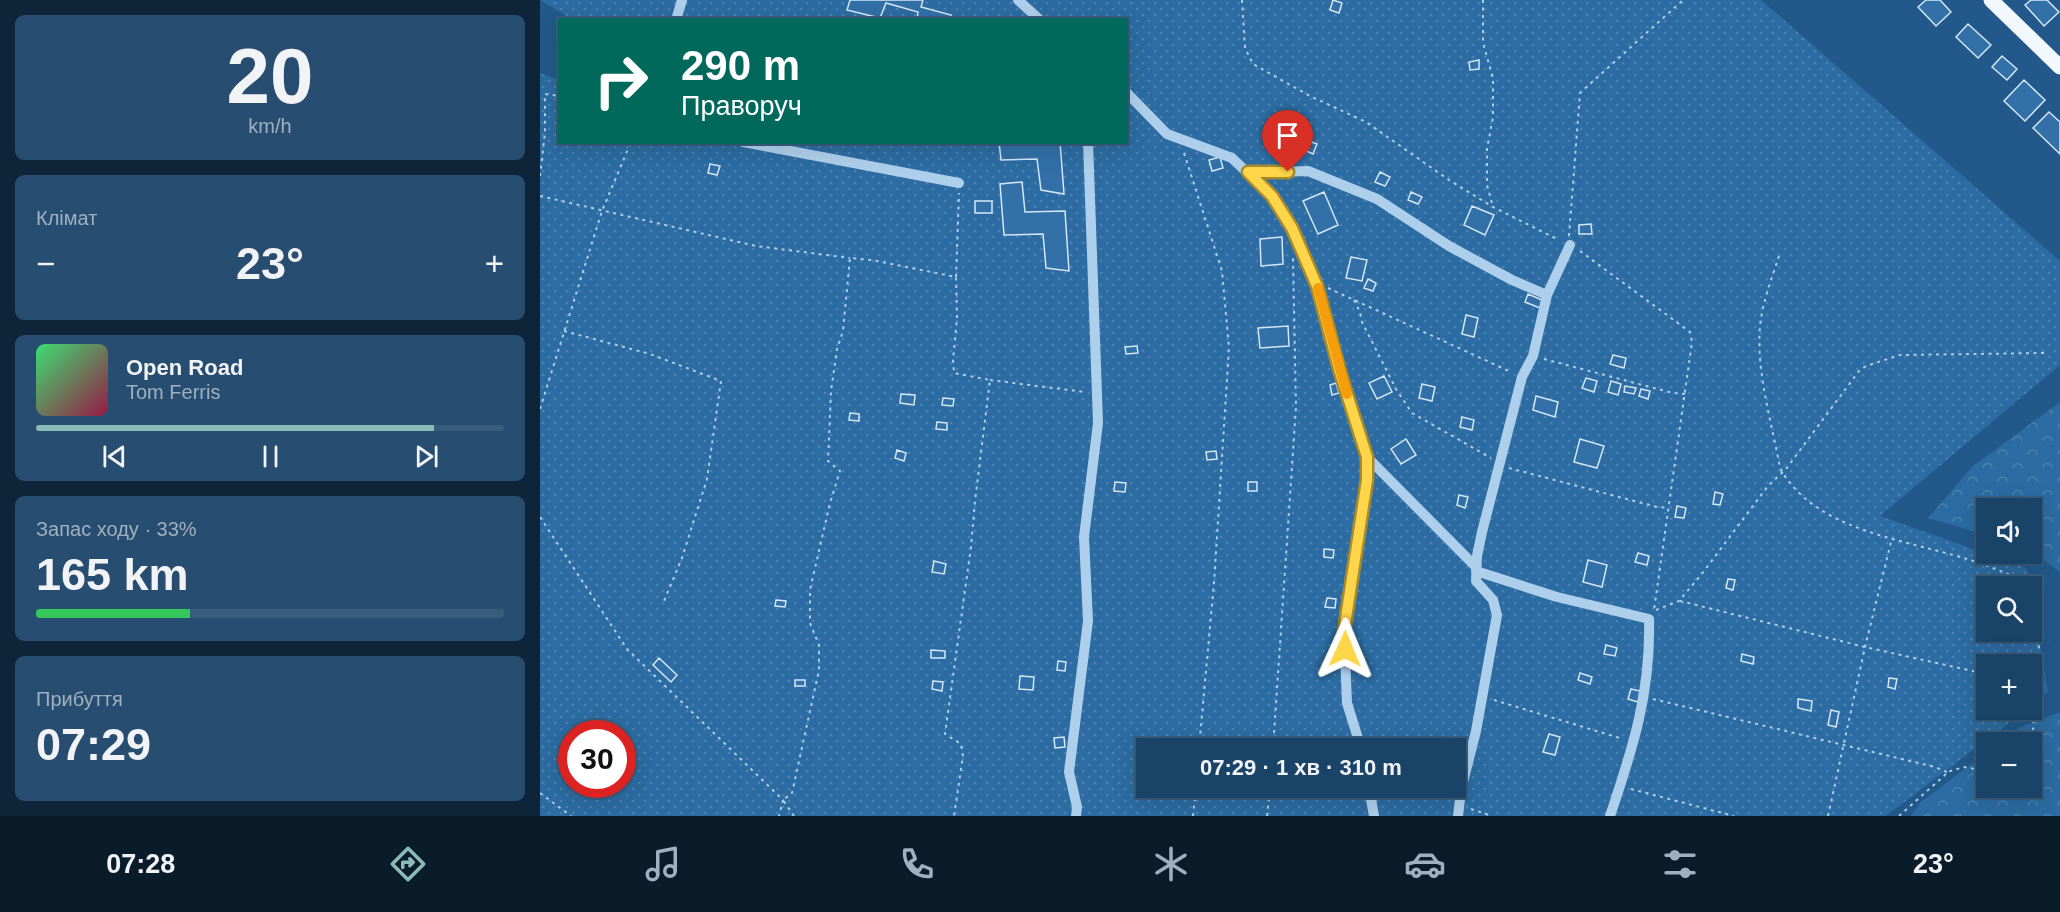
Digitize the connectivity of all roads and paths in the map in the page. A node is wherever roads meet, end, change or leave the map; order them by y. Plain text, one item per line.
1 (682, 0) edge
2 (1018, 0) edge
3 (1242, 0) edge
4 (1483, 0) edge
5 (1683, 0) edge
6 (1991, 0) edge
7 (677, 18) edge
8 (1038, 18) edge
9 (2060, 67) edge
10 (1128, 94) edge
11 (558, 96) edge
12 (540, 131) edge
13 (545, 132) junction
14 (1180, 139) junction
15 (630, 144) edge
16 (754, 144) edge
17 (1088, 144) edge
18 (1248, 172) junction
19 (540, 176) edge
20 (959, 183) joint
21 (540, 196) edge
22 (1493, 207) junction
23 (602, 211) junction
24 (1299, 243) junction
25 (1570, 245) junction
26 (1779, 256) dead end
27 (850, 258) junction
28 (956, 277) junction
29 (1317, 286) junction
30 (1547, 295) junction
31 (1354, 300) junction
32 (564, 331) junction
33 (2045, 353) dead end
34 (1533, 356) junction
35 (1522, 377) junction
36 (990, 380) junction
37 (1097, 393) junction
38 (1686, 394) junction
39 (540, 409) edge
40 (1367, 457) junction
41 (1499, 465) junction
42 (1783, 472) junction
43 (1669, 508) junction
44 (540, 517) edge
45 (1892, 538) junction
46 (1476, 569) junction
47 (2011, 576) edge
48 (664, 601) dead end
49 (1678, 601) junction
50 (1651, 615) junction
51 (1865, 647) junction
52 (1976, 672) edge
53 (1482, 697) junction
54 (1645, 697) junction
55 (1200, 738) edge
56 (1274, 738) edge
57 (1358, 738) edge
58 (1634, 742) junction
59 (1843, 746) junction
60 (1976, 769) edge
61 (1947, 772) junction
62 (1620, 788) junction
63 (540, 793) edge
64 (1195, 798) edge
65 (1269, 798) edge
66 (1371, 798) edge
67 (783, 800) junction
68 (1459, 811) edge
69 (572, 816) edge
70 (779, 816) edge
71 (794, 816) edge
72 (954, 816) edge
73 (1076, 816) edge
74 (1193, 816) edge
75 (1267, 816) edge
76 (1374, 816) edge
77 (1492, 816) edge
78 (1610, 816) edge
79 (1734, 816) edge
80 (1828, 816) edge
81 (1899, 816) edge

1 - 7 street
2 - 8 street
3 - 22 path
4 - 22 path
5 - 25 path
6 - 9 main road
10 - 14 street
11 - 13 path
12 - 13 path
13 - 19 path
14 - 18 street
14 - 55 path
15 - 23 path
16 - 20 street
17 - 37 street
18 - 24 street
18 - 30 street
20 - 28 path
21 - 23 path
22 - 25 path
23 - 27 path
23 - 32 path
24 - 29 street
24 - 56 path
25 - 30 street
25 - 38 path
26 - 42 path
27 - 28 path
27 - 67 path
28 - 36 path
29 - 31 path
29 - 40 street
30 - 34 street
31 - 35 path
31 - 41 path
32 - 39 path
32 - 48 path
33 - 42 path
34 - 35 street
34 - 38 path
35 - 41 street
36 - 37 path
36 - 72 path
37 - 73 street
38 - 43 path
40 - 46 street
40 - 57 street
41 - 43 path
41 - 46 street
42 - 45 path
42 - 49 path
43 - 50 path
44 - 67 path
45 - 47 path
45 - 51 path
46 - 50 street
46 - 53 street
49 - 50 path
49 - 51 path
50 - 54 street
51 - 52 path
51 - 59 path
53 - 58 path
53 - 68 street
54 - 58 street
54 - 59 path
58 - 62 street
59 - 61 path
59 - 80 path
60 - 61 path
61 - 81 path
62 - 78 street
62 - 79 path
63 - 69 path
64 - 74 path
65 - 75 path
66 - 76 street
67 - 70 path
67 - 71 path
68 - 77 path

